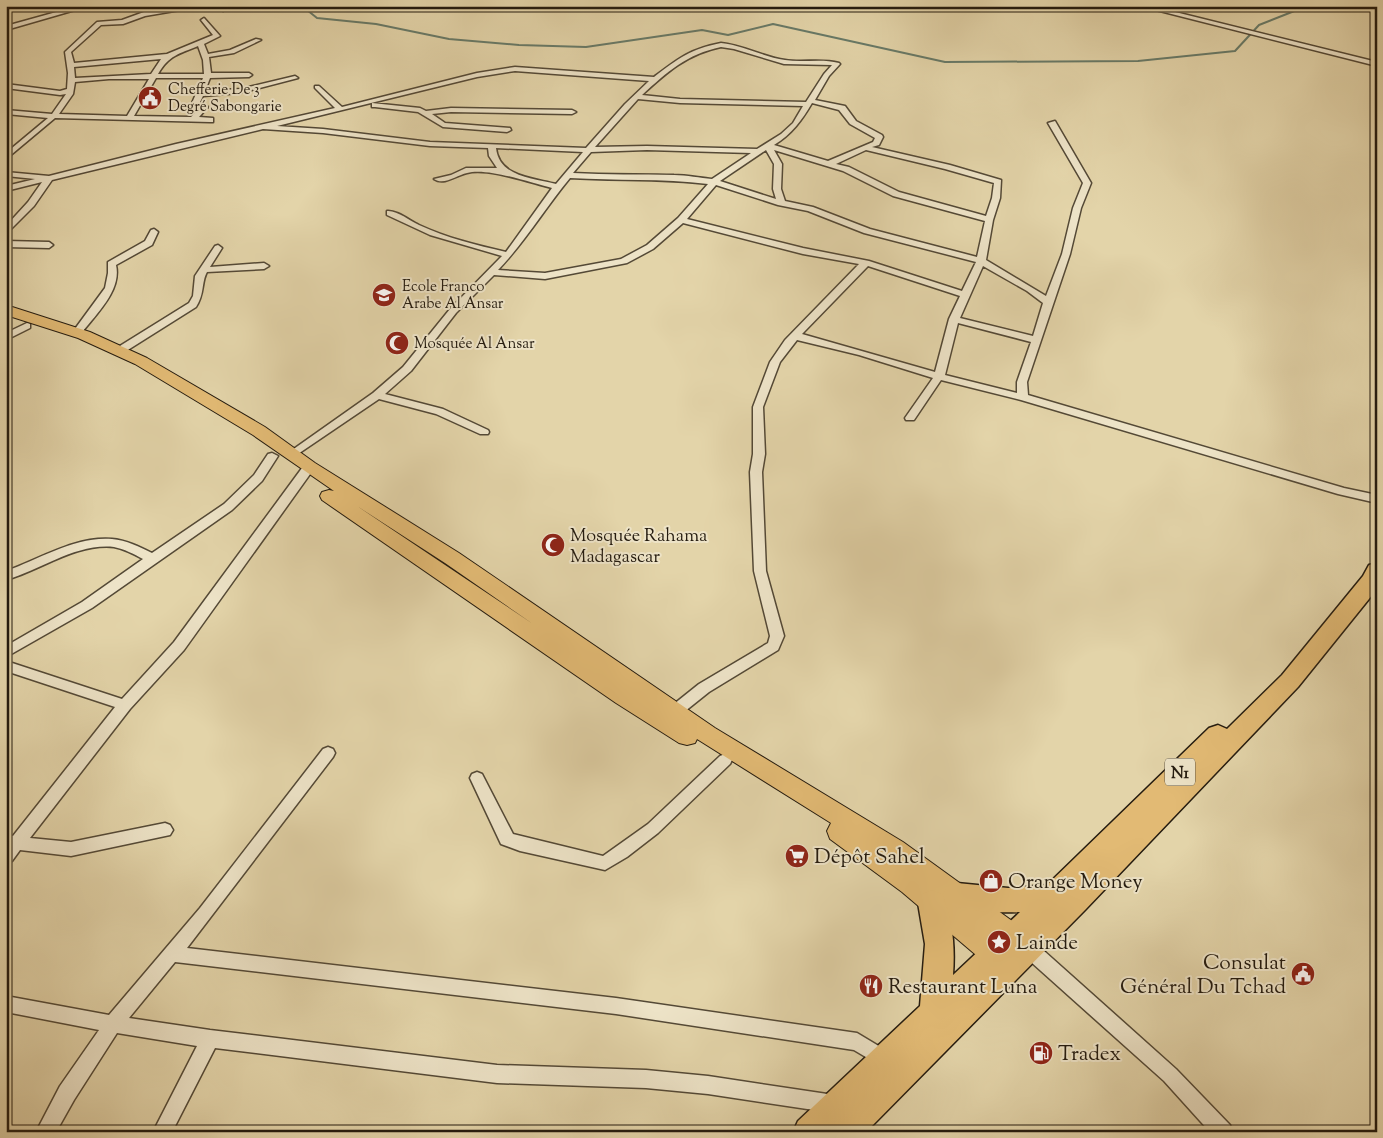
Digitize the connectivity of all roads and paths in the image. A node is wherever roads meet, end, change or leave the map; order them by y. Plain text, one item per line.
1 (86, 6) edge
2 (201, 6) edge
3 (215, 6) edge
4 (1147, 7) edge
5 (223, 9) dead end
6 (204, 20) dead end
7 (6, 23) edge
8 (26, 23) junction
9 (6, 28) edge
10 (258, 40) dead end
11 (200, 43) junction
12 (168, 56) junction
13 (206, 56) junction
14 (1377, 64) edge
15 (71, 65) junction
16 (154, 76) junction
17 (208, 76) junction
18 (249, 76) dead end
19 (295, 78) dead end
20 (654, 79) junction
21 (70, 80) junction
22 (6, 86) edge
23 (316, 87) dead end
24 (70, 90) junction
25 (60, 93) junction
26 (200, 94) junction
27 (636, 97) junction
28 (67, 98) junction
29 (810, 102) junction
30 (360, 104) junction
31 (340, 109) junction
32 (6, 112) edge
33 (572, 112) dead end
34 (424, 113) junction
35 (54, 116) junction
36 (130, 118) junction
37 (210, 120) dead end
38 (192, 121) junction
39 (1052, 122) dead end
40 (265, 127) junction
41 (492, 130) junction
42 (507, 130) dead end
43 (25, 141) junction
44 (6, 143) edge
45 (481, 145) junction
46 (492, 145) junction
47 (767, 146) junction
48 (865, 148) junction
49 (589, 150) junction
50 (759, 151) junction
51 (6, 157) edge
52 (831, 163) junction
53 (504, 171) junction
54 (6, 174) edge
55 (568, 175) junction
56 (49, 178) junction
57 (438, 179) dead end
58 (714, 182) junction
59 (557, 187) junction
60 (6, 189) edge
61 (781, 203) junction
62 (390, 214) dead end
63 (681, 220) junction
64 (989, 220) junction
65 (6, 231) edge
66 (154, 232) dead end
67 (6, 244) edge
68 (48, 245) dead end
69 (218, 248) dead end
70 (508, 255) junction
71 (981, 261) junction
72 (866, 263) junction
73 (264, 266) dead end
74 (203, 270) junction
75 (492, 272) junction
76 (963, 294) junction
77 (1048, 302) junction
78 (6, 310) edge
79 (954, 319) junction
80 (6, 320) edge
81 (27, 326) junction
82 (77, 333) junction
83 (796, 334) junction
84 (6, 337) edge
85 (1037, 340) junction
86 (119, 350) junction
87 (939, 376) junction
88 (377, 394) junction
89 (1022, 397) junction
90 (910, 418) dead end
91 (484, 432) dead end
92 (282, 456) junction
93 (306, 472) junction
94 (1377, 499) edge
95 (153, 558) junction
96 (1377, 570) edge
97 (6, 576) edge
98 (6, 652) edge
99 (1314, 654) junction
100 (6, 666) edge
101 (125, 705) junction
102 (674, 712) junction
103 (328, 753) dead end
104 (725, 760) junction
105 (476, 778) dead end
106 (165, 830) dead end
107 (12, 842) edge
108 (6, 856) edge
109 (1052, 897) junction
110 (945, 899) junction
111 (1011, 952) junction
112 (172, 954) junction
113 (6, 1004) edge
114 (934, 1014) junction
115 (113, 1024) junction
116 (210, 1038) junction
117 (886, 1060) junction
118 (840, 1118) edge
119 (44, 1132) edge
120 (162, 1132) edge
121 (810, 1132) edge
122 (1223, 1132) edge

1 - 8 street
2 - 15 street
3 - 5 street
4 - 14 street
6 - 11 street
7 - 8 street
8 - 9 street
10 - 13 street
11 - 12 street
11 - 13 street
12 - 15 street
12 - 16 street
13 - 17 street
15 - 21 street
16 - 17 street
16 - 21 street
16 - 36 street
17 - 18 street
17 - 26 street
19 - 26 street
20 - 27 street
20 - 29 street
20 - 30 street
21 - 24 street
22 - 25 street
23 - 31 street
24 - 25 street
24 - 28 street
25 - 28 street
26 - 38 street
27 - 29 street
27 - 49 street
28 - 35 street
29 - 47 street
29 - 48 street
30 - 31 street
30 - 34 street
31 - 40 street
32 - 35 street
33 - 34 street
34 - 41 street
35 - 36 street
35 - 43 street
36 - 38 street
37 - 38 street
39 - 77 street
40 - 45 street
40 - 56 street
41 - 42 street
41 - 45 street
43 - 44 street
43 - 51 street
45 - 46 street
46 - 49 street
46 - 53 street
47 - 50 street
47 - 52 street
47 - 61 street
48 - 52 street
48 - 64 street
49 - 50 street
49 - 55 street
50 - 58 street
52 - 64 street
53 - 57 street
53 - 59 street
54 - 56 street
55 - 58 street
55 - 59 street
56 - 60 street
56 - 65 street
58 - 61 street
58 - 63 street
59 - 70 street
61 - 71 street
62 - 70 street
63 - 72 street
63 - 75 street
64 - 71 street
66 - 82 street
67 - 68 street
69 - 74 street
70 - 75 street
71 - 76 street
71 - 77 street
72 - 76 street
72 - 83 street
73 - 74 street
74 - 86 street
75 - 88 street
76 - 79 street
77 - 85 street
78 - 82 main road
79 - 85 street
79 - 87 street
80 - 81 main road
81 - 84 street
81 - 92 main road
82 - 86 main road
83 - 87 street
83 - 102 street
85 - 89 street
86 - 92 main road
87 - 89 street
87 - 90 street
88 - 91 street
88 - 92 street
89 - 94 street
92 - 93 main road
92 - 95 street
93 - 101 street
93 - 102 main road
93 - 104 main road
95 - 97 street
95 - 98 street
96 - 99 highway, N1
99 - 109 highway, N1
99 - 111 highway, N1
100 - 101 street
101 - 107 street
102 - 110 main road
103 - 112 street
104 - 105 street
104 - 110 main road
106 - 107 street
107 - 108 street
109 - 110 highway
109 - 111 highway, N1
110 - 111 main road
110 - 114 highway
111 - 114 highway, N1
111 - 118 highway, N1
111 - 122 street
112 - 115 street
112 - 117 street
113 - 115 street
114 - 117 highway, N1
115 - 116 street
115 - 119 street
116 - 118 street
116 - 120 street
117 - 118 highway, N1
118 - 121 highway, N1

